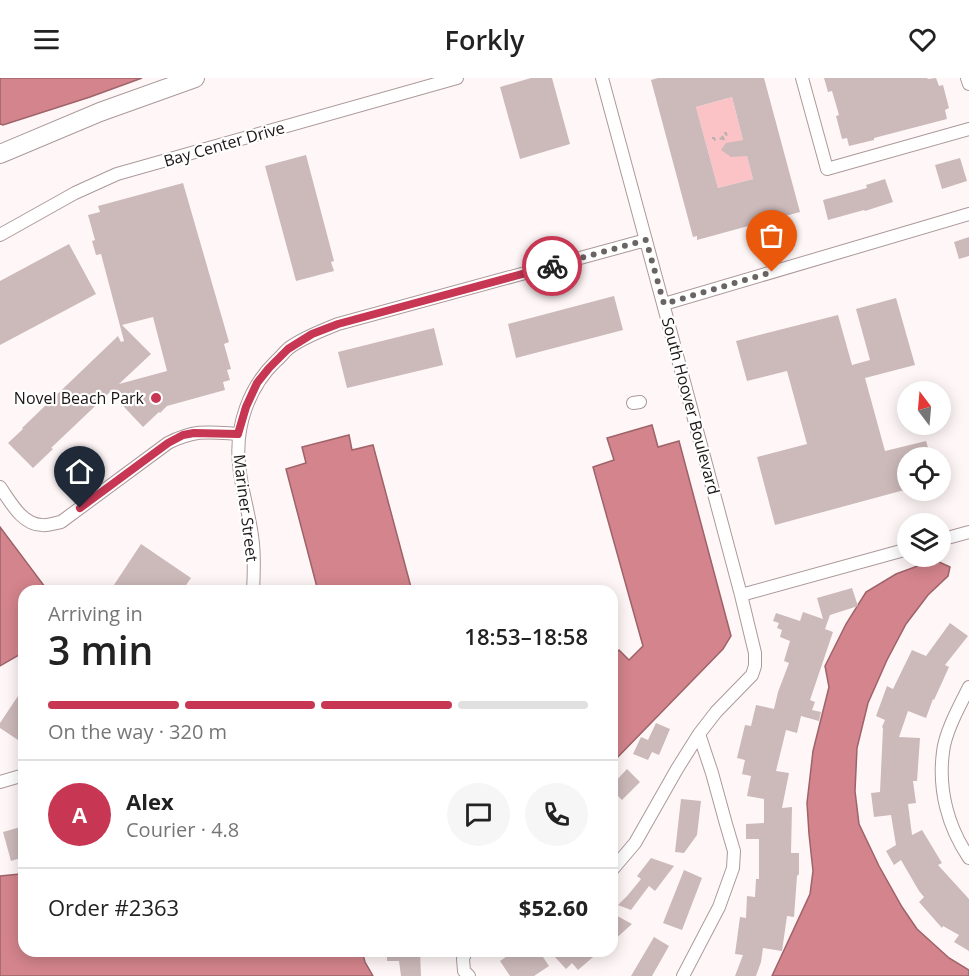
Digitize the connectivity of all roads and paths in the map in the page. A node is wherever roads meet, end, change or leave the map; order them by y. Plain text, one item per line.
1 (195, 78) edge
2 (458, 78) edge
3 (602, 78) edge
4 (802, 78) edge
5 (967, 78) edge
6 (969, 84) edge
7 (969, 129) edge
8 (714, 137) dead end
9 (726, 142) dead end
10 (0, 154) edge
11 (969, 214) edge
12 (0, 235) edge
13 (646, 240) junction
14 (664, 304) junction
15 (238, 434) junction
16 (0, 487) edge
17 (969, 532) edge
18 (951, 537) edge
19 (897, 552) edge
20 (253, 585) edge
21 (741, 595) junction
22 (969, 687) edge
23 (699, 734) junction
24 (18, 777) edge
25 (0, 782) edge
26 (969, 858) edge
27 (618, 863) edge
28 (464, 957) edge
29 (469, 976) edge
30 (684, 976) edge

1 - 10 highway
2 - 12 street, Bay Center Drive
3 - 13 street, South Hoover Boulevard
4 - 7 street
5 - 6 street
8 - 9 path
11 - 14 street
13 - 14 street, South Hoover Boulevard
13 - 15 street, Mariner Street
14 - 21 street, South Hoover Boulevard
15 - 16 street
15 - 20 street, Mariner Street
17 - 18 street
19 - 21 street
21 - 23 street, South Hoover Boulevard
22 - 26 street
23 - 27 street
23 - 30 street
24 - 25 street
28 - 29 street

